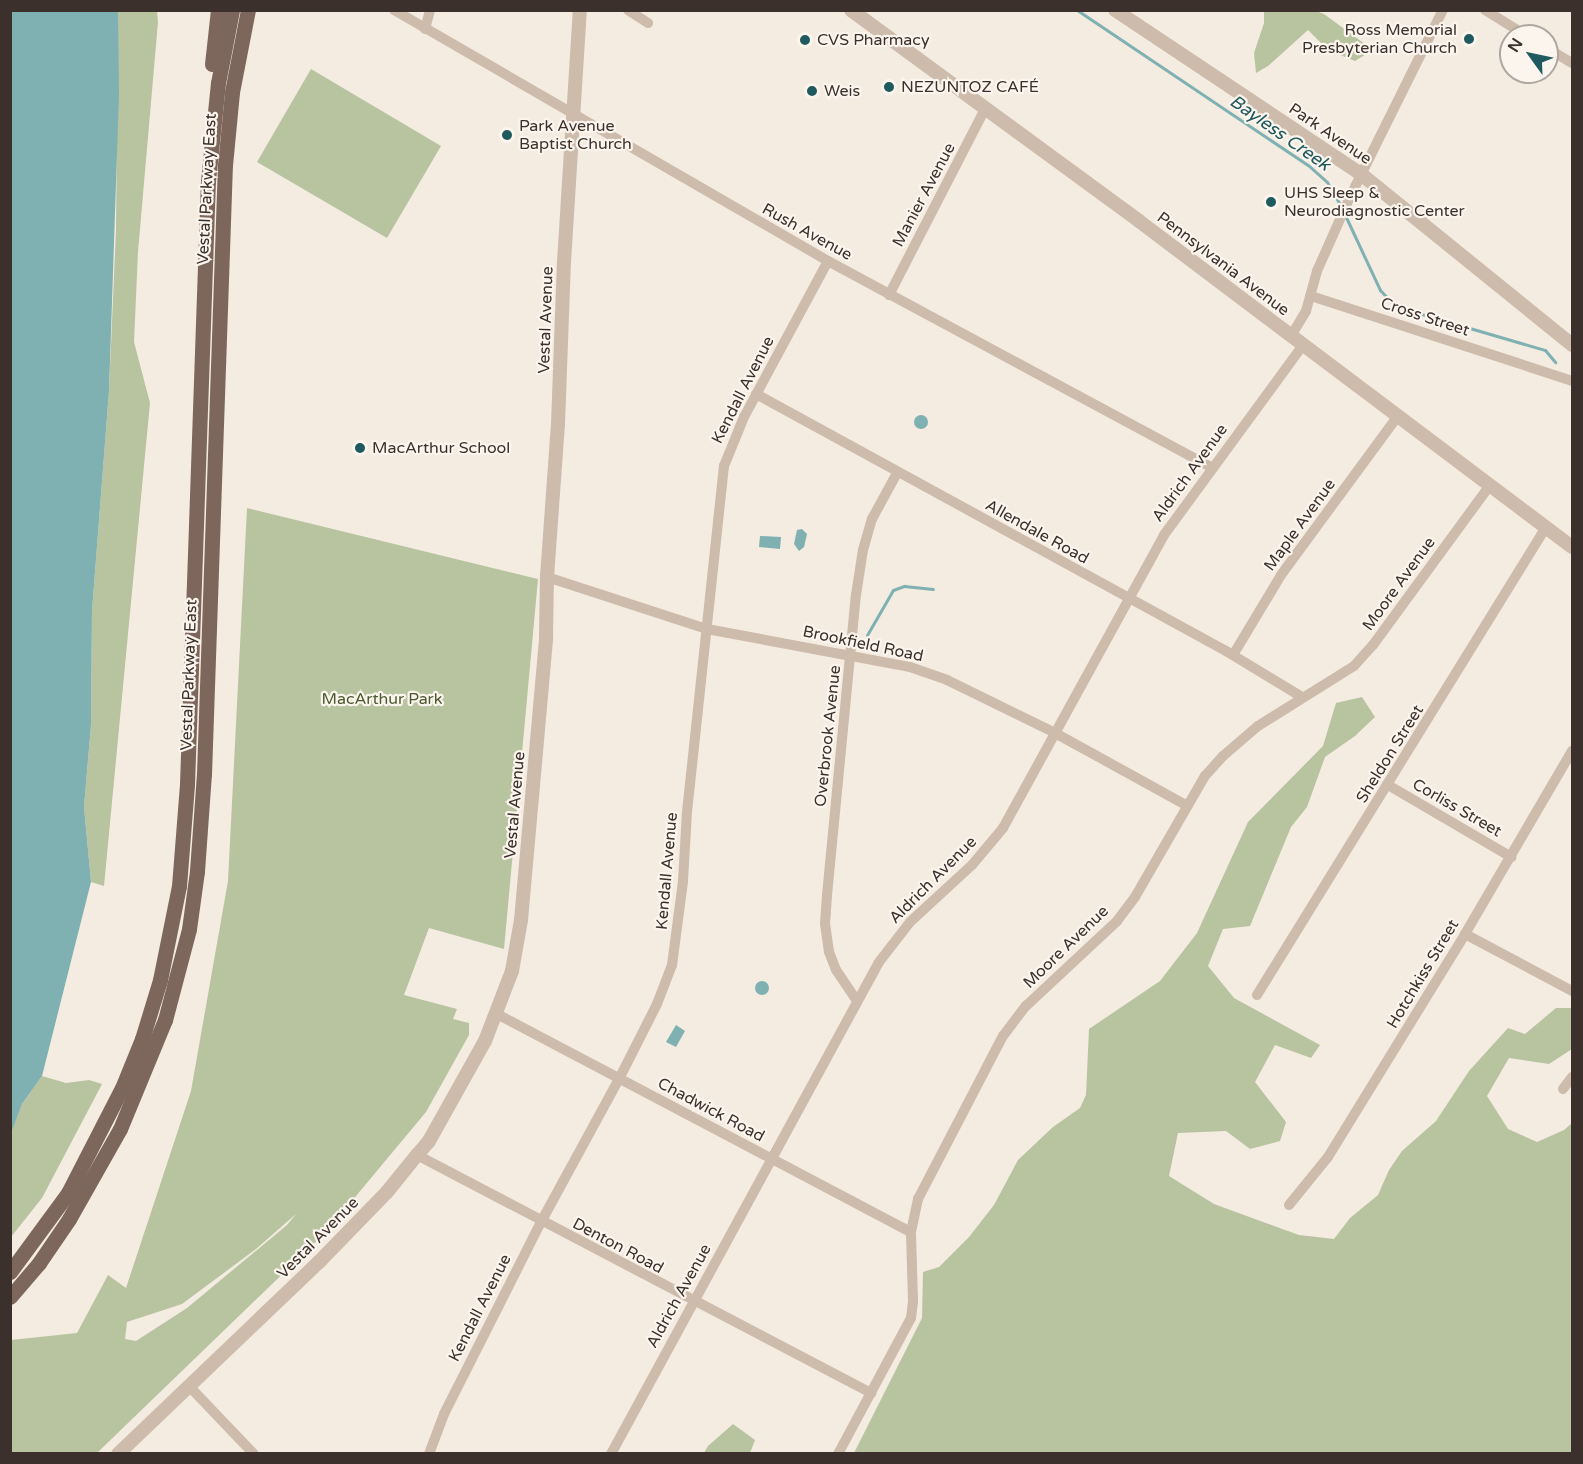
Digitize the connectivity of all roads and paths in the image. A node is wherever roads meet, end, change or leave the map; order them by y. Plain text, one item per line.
1 (218, 10) edge
2 (232, 10) edge
3 (248, 10) edge
4 (394, 10) edge
5 (430, 10) edge
6 (580, 10) edge
7 (628, 10) edge
8 (850, 10) edge
9 (1115, 10) edge
10 (1443, 10) edge
11 (1485, 10) edge
12 (648, 23) dead end
13 (1508, 24) edge
14 (425, 29) junction
15 (1559, 55) edge
16 (1572, 63) edge
17 (986, 109) junction
18 (214, 114) junction
19 (575, 116) junction
20 (1361, 174) junction
21 (828, 261) junction
22 (889, 294) junction
23 (1311, 296) junction
24 (1291, 336) junction
25 (1303, 345) junction
26 (1572, 345) edge
27 (1572, 381) edge
28 (756, 394) junction
29 (1398, 416) junction
30 (1212, 468) junction
31 (897, 473) junction
32 (1490, 486) junction
33 (1546, 527) junction
34 (1572, 547) edge
35 (547, 577) junction
36 (1127, 599) junction
37 (707, 629) junction
38 (851, 655) junction
39 (1233, 655) junction
40 (1302, 697) junction
41 (1055, 733) junction
42 (1572, 751) edge
43 (1388, 785) junction
44 (1186, 805) junction
45 (1511, 857) junction
46 (1465, 934) junction
47 (1572, 991) edge
48 (1257, 995) dead end
49 (858, 1001) junction
50 (497, 1014) junction
51 (1572, 1077) edge
52 (619, 1079) junction
53 (1563, 1089) dead end
54 (417, 1155) junction
55 (772, 1159) junction
56 (1289, 1205) dead end
57 (541, 1222) junction
58 (911, 1232) junction
59 (10, 1272) edge
60 (10, 1297) edge
61 (693, 1302) junction
62 (188, 1384) junction
63 (871, 1393) junction
64 (118, 1454) edge
65 (254, 1454) edge
66 (429, 1454) edge
67 (611, 1454) edge
68 (838, 1454) edge

1 - 18 main road
2 - 18 main road, Vestal Parkway East
3 - 60 main road, Vestal Parkway East
4 - 14 street, Rush Avenue
5 - 14 street
6 - 19 street, Vestal Avenue
7 - 12 street
8 - 17 street, Pennsylvania Avenue
9 - 20 street, Park Avenue
10 - 20 street
11 - 13 street
14 - 19 street, Rush Avenue
15 - 16 street
17 - 22 street, Manier Avenue
17 - 24 street, Pennsylvania Avenue
18 - 59 main road, Vestal Parkway East
19 - 21 street, Rush Avenue
19 - 35 street, Vestal Avenue
20 - 23 street
20 - 26 street, Park Avenue
21 - 22 street, Rush Avenue
21 - 28 street, Kendall Avenue
22 - 30 street, Rush Avenue
23 - 24 street
23 - 27 street, Cross Street
24 - 25 street, Pennsylvania Avenue
25 - 29 street, Pennsylvania Avenue
25 - 30 street, Aldrich Avenue
28 - 31 street, Allendale Road
28 - 37 street, Kendall Avenue
29 - 32 street, Pennsylvania Avenue
29 - 39 street, Maple Avenue
30 - 36 street, Aldrich Avenue
31 - 36 street, Allendale Road
31 - 38 street, Overbrook Avenue
32 - 33 street, Pennsylvania Avenue
32 - 40 street, Moore Avenue
33 - 34 street, Pennsylvania Avenue
33 - 43 street, Sheldon Street
35 - 37 street, Brookfield Road
35 - 50 street, Vestal Avenue
36 - 39 street, Allendale Road
36 - 41 street, Aldrich Avenue
37 - 38 street, Brookfield Road
37 - 52 street, Kendall Avenue
38 - 41 street, Brookfield Road
38 - 49 street, Overbrook Avenue
39 - 40 street, Allendale Road
40 - 44 street, Moore Avenue
41 - 44 street, Brookfield Road
41 - 49 street, Aldrich Avenue
42 - 45 street, Hotchkiss Street
43 - 45 street, Corliss Street
43 - 48 street, Sheldon Street
44 - 58 street, Moore Avenue
45 - 46 street, Hotchkiss Street
46 - 47 street
46 - 56 street, Hotchkiss Street
49 - 55 street, Aldrich Avenue
50 - 52 street, Chadwick Road
50 - 54 street, Vestal Avenue
51 - 53 street
52 - 55 street, Chadwick Road
52 - 57 street, Kendall Avenue
54 - 57 street, Denton Road
54 - 62 street, Vestal Avenue
55 - 58 street, Chadwick Road
55 - 61 street, Aldrich Avenue
57 - 61 street, Denton Road
57 - 66 street, Kendall Avenue
58 - 63 street, Moore Avenue
61 - 63 street, Denton Road
61 - 67 street, Aldrich Avenue
62 - 64 street, Vestal Avenue
62 - 65 street
63 - 68 street, Moore Avenue

